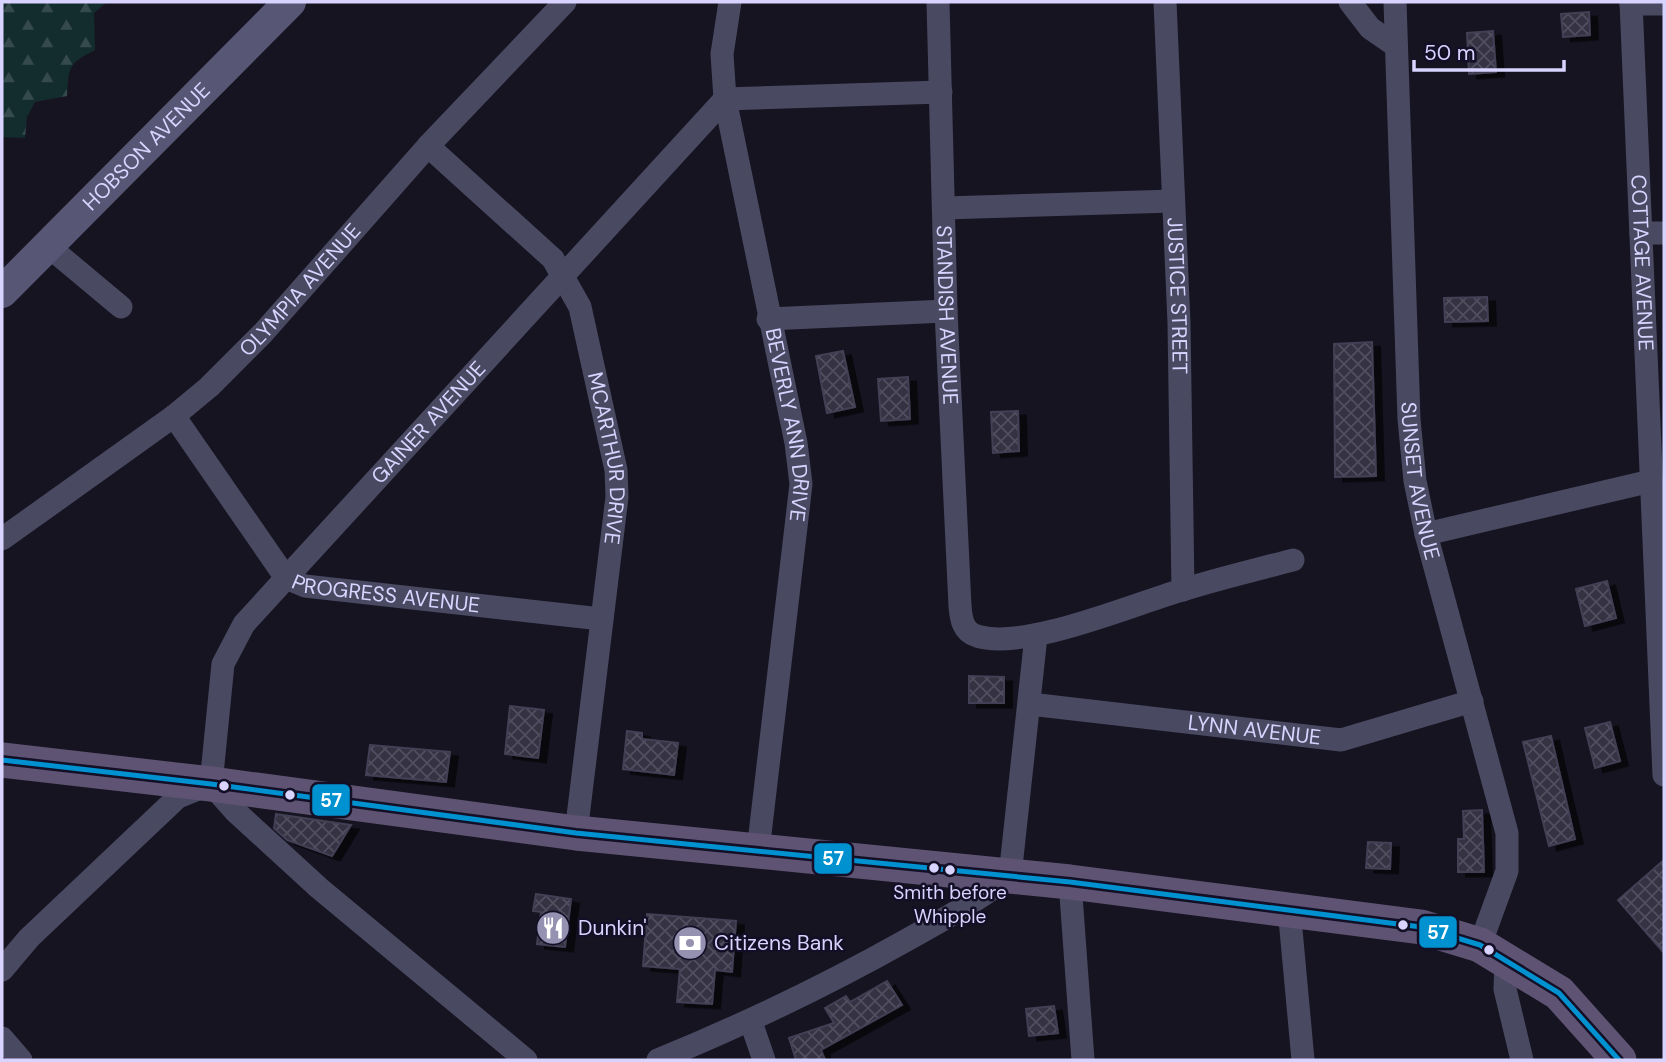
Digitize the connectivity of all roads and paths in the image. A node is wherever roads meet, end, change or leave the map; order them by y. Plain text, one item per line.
1 (288, 2) edge
2 (565, 2) edge
3 (730, 2) edge
4 (938, 2) edge
5 (1164, 2) edge
6 (1350, 2) edge
7 (1395, 2) edge
8 (1631, 3) edge
9 (1664, 4) edge
10 (1396, 46) junction
11 (941, 92) junction
12 (725, 99) junction
13 (428, 146) junction
14 (1173, 201) junction
15 (944, 208) junction
16 (1641, 233) junction
17 (1664, 233) edge
18 (48, 246) junction
19 (564, 276) junction
20 (2, 292) edge
21 (121, 307) dead end
22 (946, 311) junction
23 (768, 319) junction
24 (1648, 402) junction
25 (174, 416) junction
26 (1664, 425) edge
27 (1651, 481) junction
28 (1426, 534) junction
29 (2, 539) edge
30 (1293, 560) dead end
31 (286, 578) junction
32 (1183, 590) junction
33 (601, 619) junction
34 (1036, 636) junction
35 (1472, 701) junction
36 (1030, 704) junction
37 (2, 760) edge
38 (1664, 773) edge
39 (211, 783) junction
40 (576, 833) junction
41 (758, 851) junction
42 (1010, 876) junction
43 (1070, 883) junction
44 (1289, 908) junction
45 (1493, 952) junction
46 (2, 970) edge
47 (751, 1022) junction
48 (2, 1038) edge
49 (21, 1060) edge
50 (526, 1060) edge
51 (658, 1060) edge
52 (764, 1060) edge
53 (1083, 1060) edge
54 (1303, 1060) edge
55 (1522, 1060) edge
56 (1619, 1060) edge

1 - 18 street, HOBSON AVENUE
2 - 13 street, OLYMPIA AVENUE
3 - 12 street, BEVERLY ANN DRIVE
4 - 11 street, STANDISH AVENUE
5 - 14 street, JUSTICE STREET
6 - 10 street
7 - 10 street, SUNSET AVENUE
8 - 9 street
8 - 16 street, COTTAGE AVENUE
10 - 28 street, SUNSET AVENUE
11 - 12 street
11 - 15 street, STANDISH AVENUE
12 - 19 street, GAINER AVENUE
12 - 23 street, BEVERLY ANN DRIVE
13 - 19 street, MCARTHUR DRIVE
13 - 25 street, OLYMPIA AVENUE
14 - 15 street
14 - 32 street, JUSTICE STREET
15 - 22 street, STANDISH AVENUE
16 - 17 street
16 - 24 street, COTTAGE AVENUE
18 - 20 street, HOBSON AVENUE
18 - 21 street
19 - 31 street, GAINER AVENUE
19 - 33 street, MCARTHUR DRIVE
22 - 23 street
22 - 34 street, STANDISH AVENUE
23 - 41 street, BEVERLY ANN DRIVE
24 - 26 street
24 - 27 street, COTTAGE AVENUE
25 - 29 street, OLYMPIA AVENUE
25 - 31 street, PROGRESS AVENUE
27 - 28 street
27 - 38 street, COTTAGE AVENUE
28 - 35 street, SUNSET AVENUE
30 - 32 street
31 - 33 street, PROGRESS AVENUE
31 - 39 street, GAINER AVENUE
32 - 34 street
33 - 40 street, MCARTHUR DRIVE
34 - 36 street
35 - 36 street, LYNN AVENUE
35 - 45 street, SUNSET AVENUE
36 - 42 street
37 - 39 main road
39 - 40 main road
39 - 46 street
39 - 50 street
40 - 41 main road
41 - 42 main road
42 - 43 main road
42 - 47 street
43 - 44 main road
43 - 53 street
44 - 45 main road
44 - 54 street
45 - 55 street
45 - 56 main road
47 - 51 street
47 - 52 street
48 - 49 street

